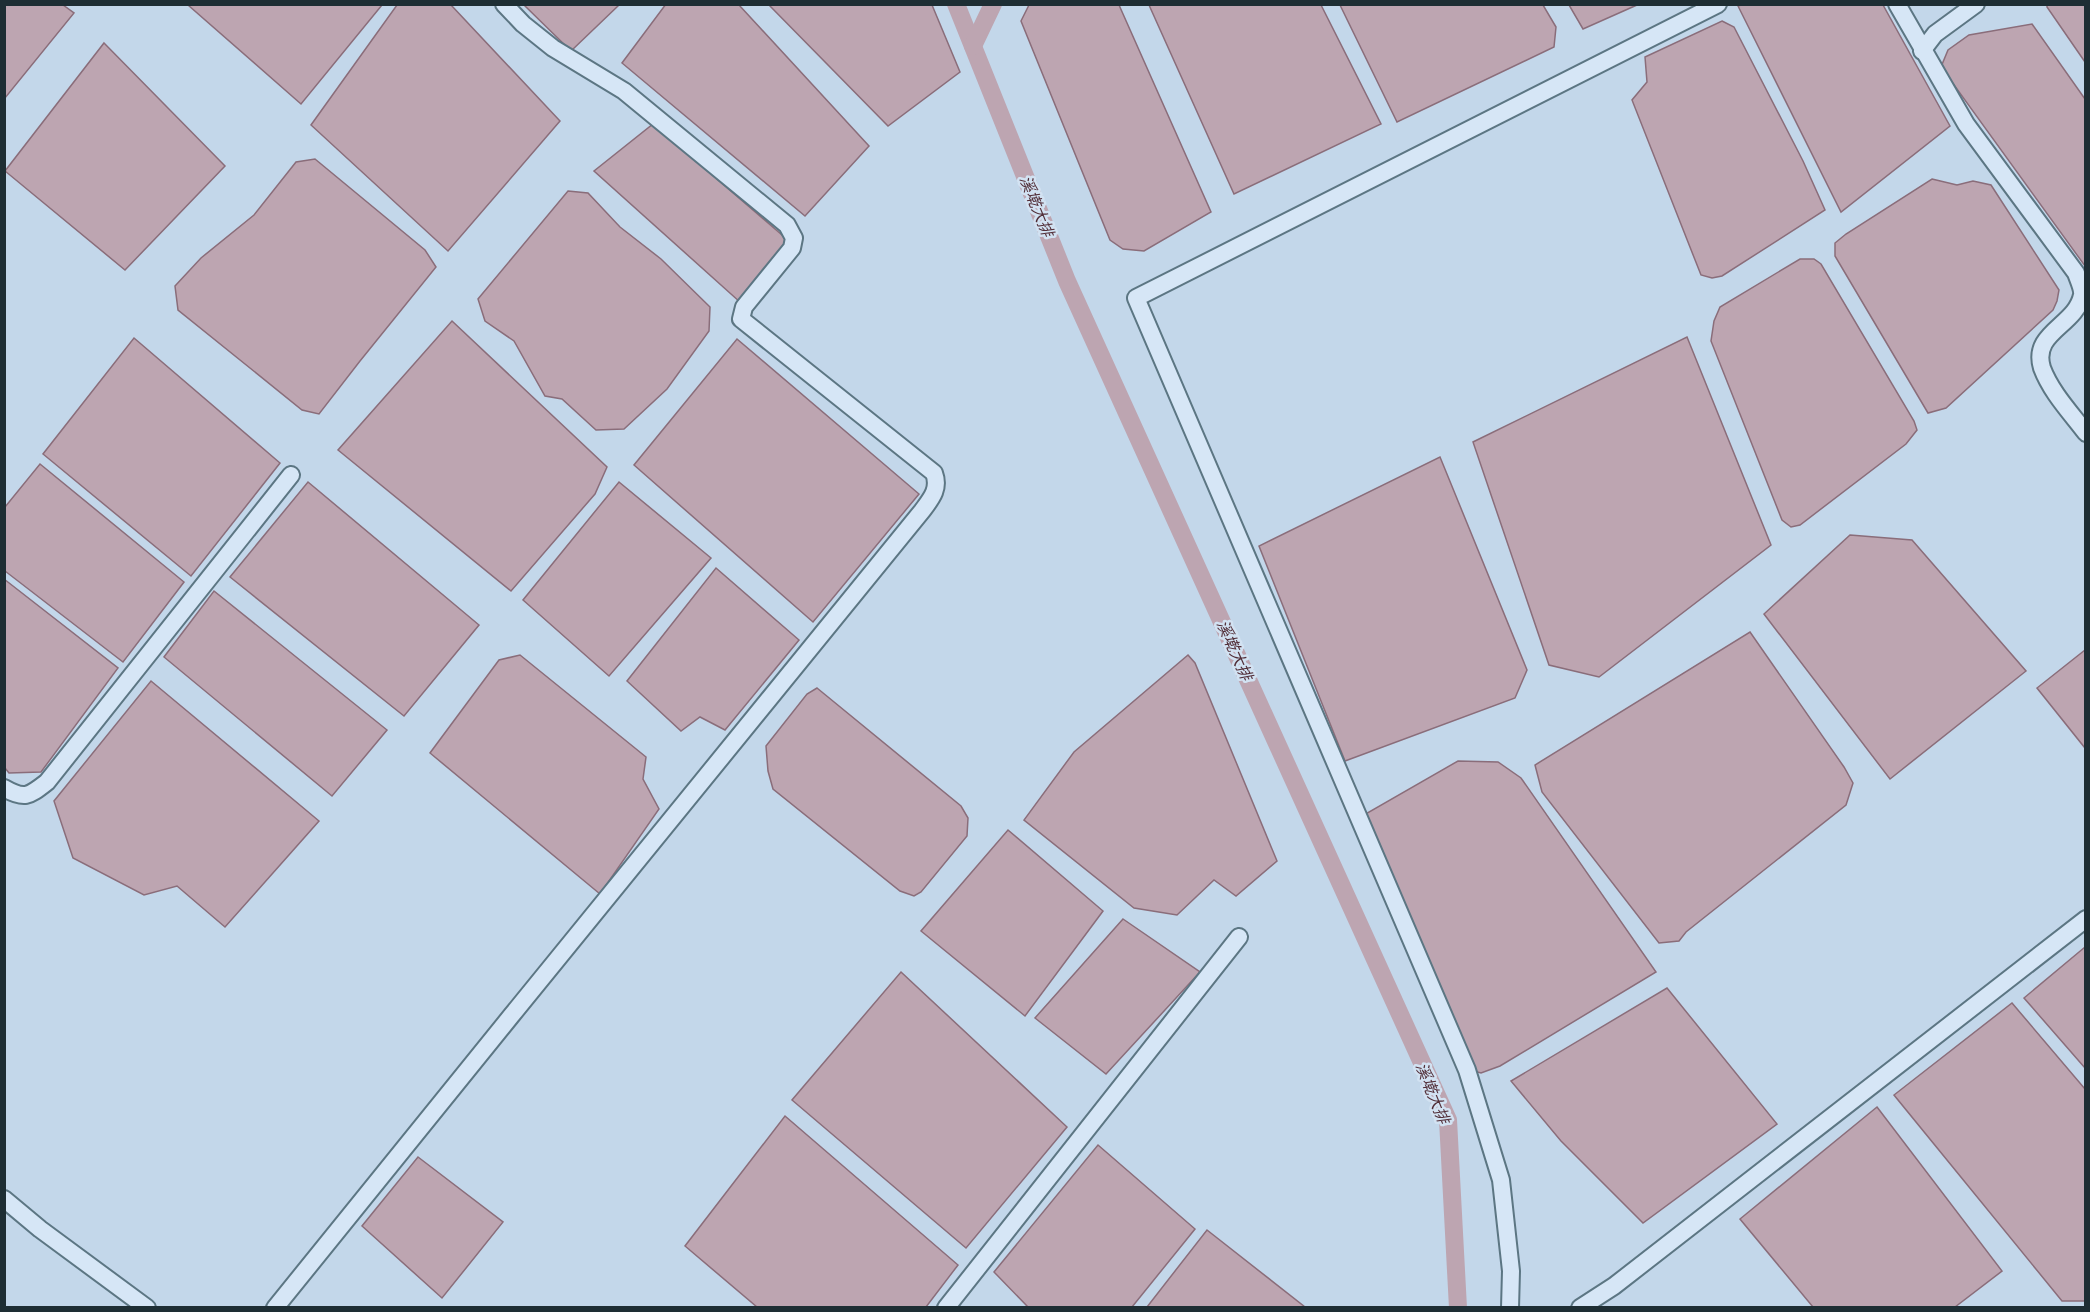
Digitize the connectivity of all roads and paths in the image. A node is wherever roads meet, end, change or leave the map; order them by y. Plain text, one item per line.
1 (504, 4) edge
2 (1718, 4) edge
3 (1896, 4) edge
4 (1976, 4) edge
5 (1922, 51) junction
6 (2085, 433) edge
7 (291, 475) dead end
8 (4, 788) edge
9 (2085, 919) edge
10 (1239, 937) dead end
11 (4, 1199) edge
12 (147, 1308) edge
13 (275, 1308) edge
14 (946, 1308) edge
15 (1510, 1308) edge
16 (1580, 1308) edge

1 - 13 lane
2 - 15 lane
3 - 5 lane
4 - 5 lane
5 - 6 lane
7 - 8 lane
9 - 16 lane
10 - 14 lane
11 - 12 lane

